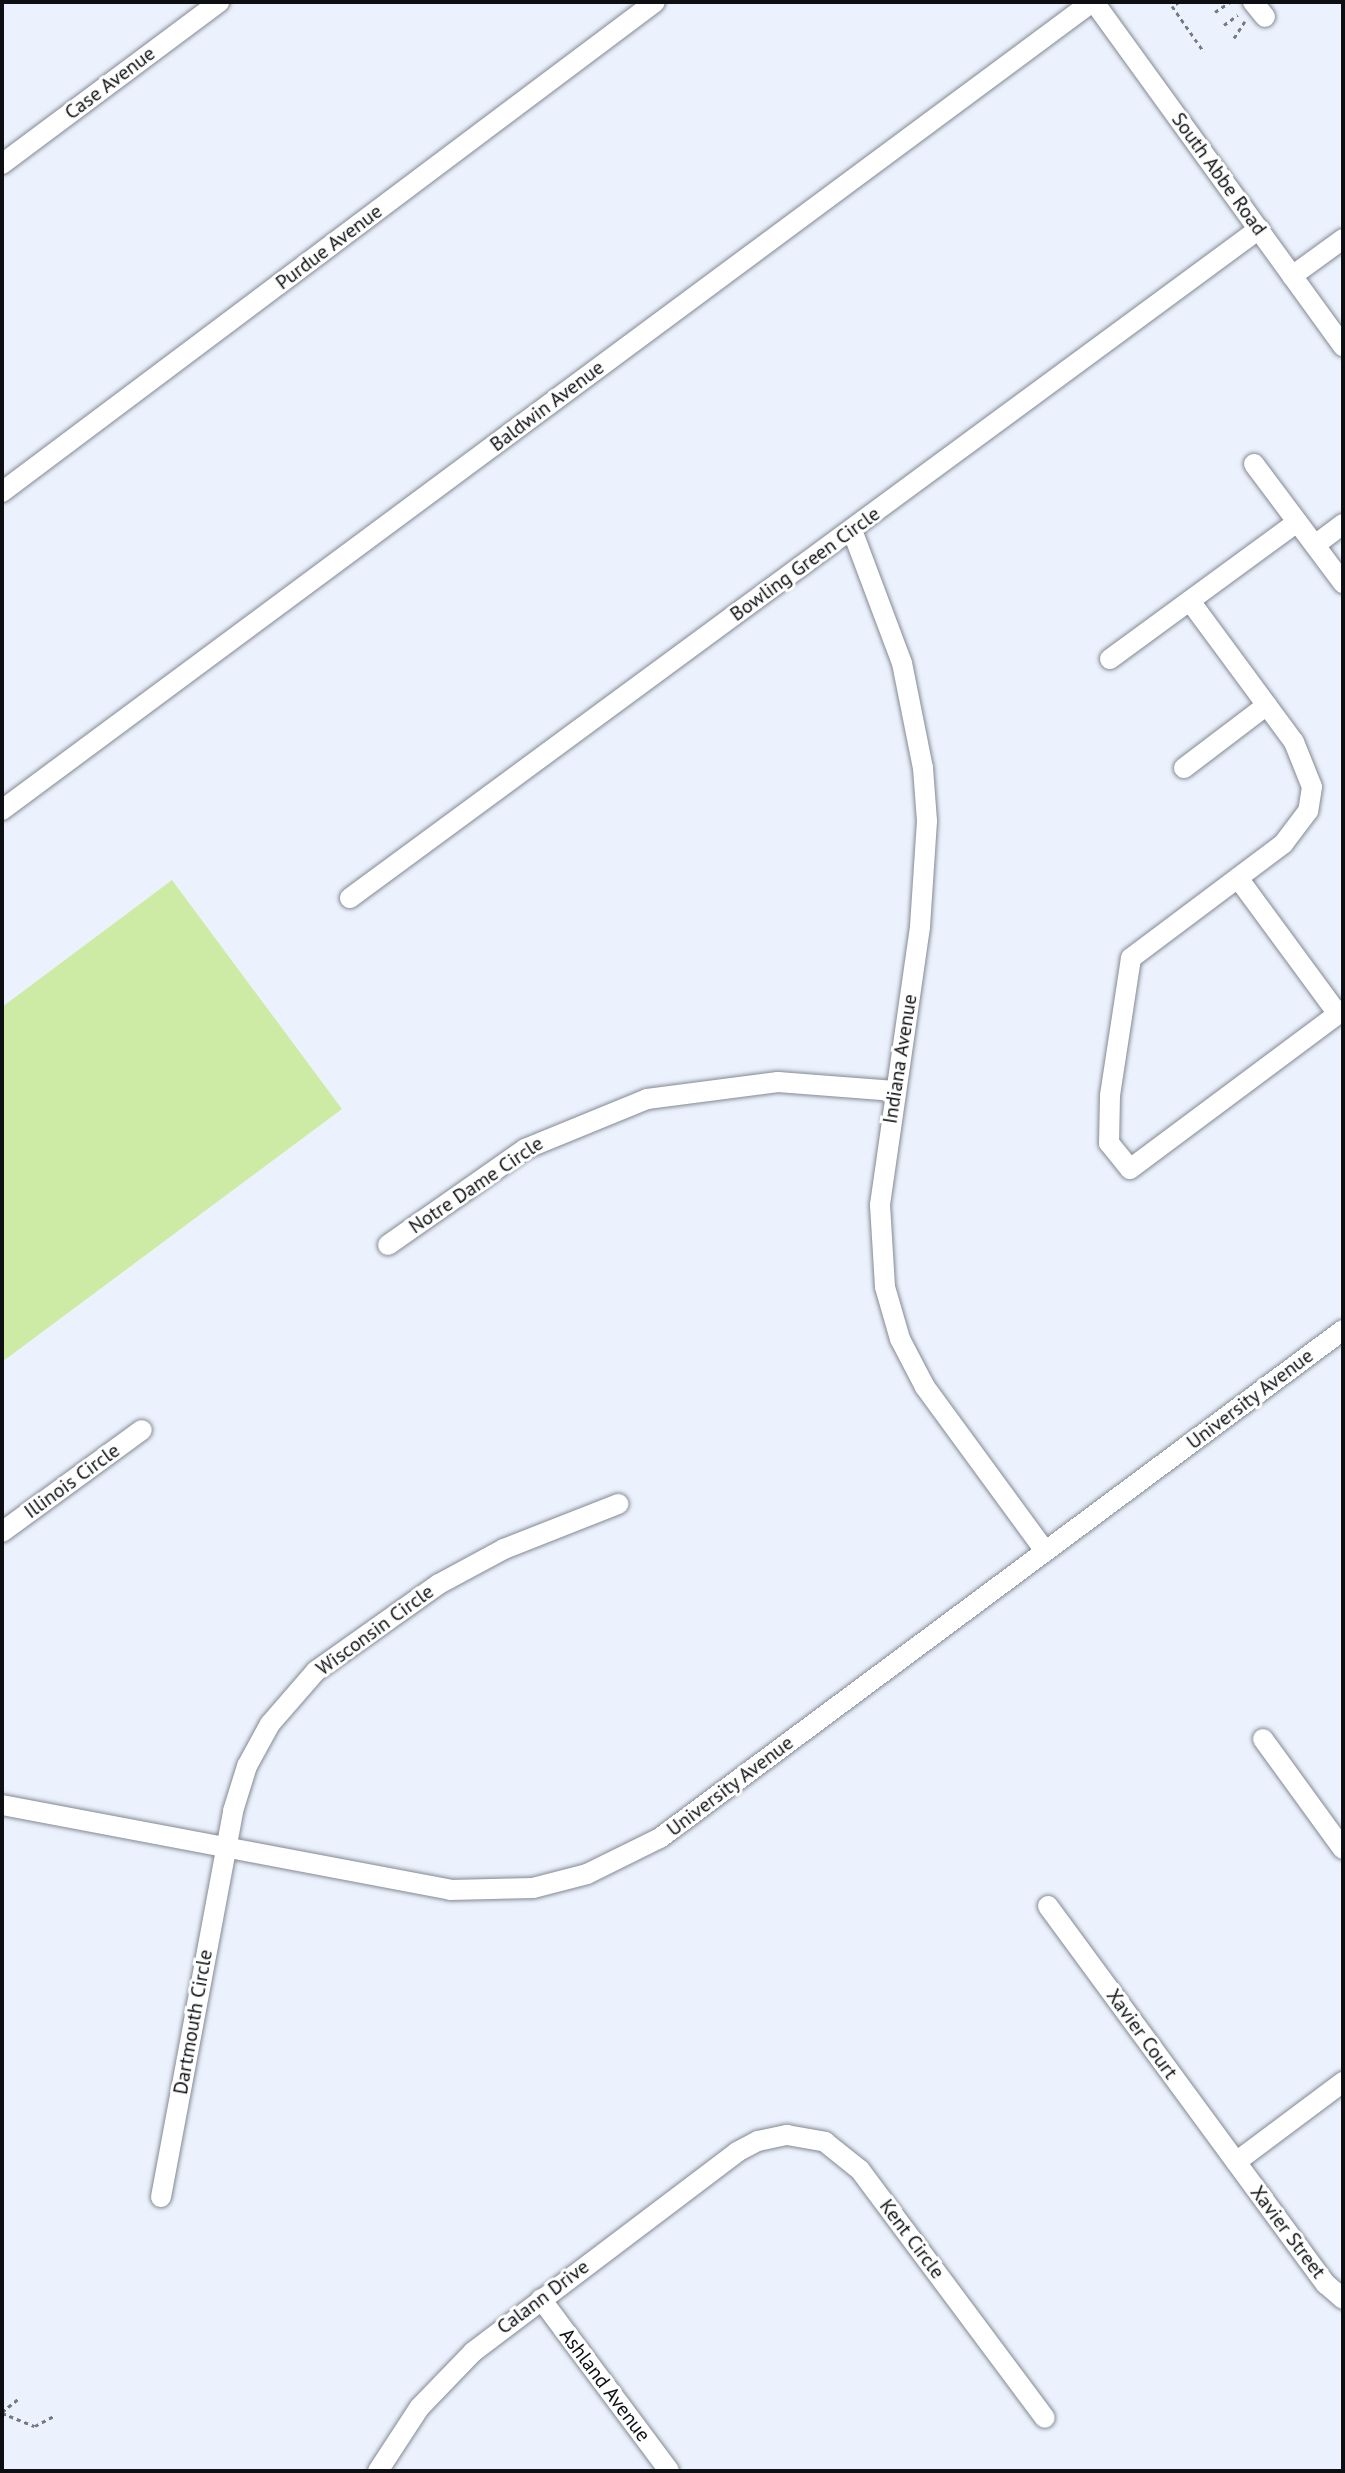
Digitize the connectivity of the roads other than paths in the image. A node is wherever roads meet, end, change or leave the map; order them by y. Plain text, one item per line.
1 (219, 2) edge
2 (655, 2) edge
3 (1093, 2) edge
4 (2, 164) edge
5 (1259, 229) junction
6 (1343, 239) edge
7 (1292, 276) junction
8 (1343, 346) edge
9 (1254, 464) dead end
10 (2, 492) edge
11 (1297, 522) junction
12 (1343, 524) edge
13 (852, 530) junction
14 (1315, 545) junction
15 (1343, 583) edge
16 (1190, 601) junction
17 (1110, 659) dead end
18 (1267, 705) junction
19 (1184, 768) dead end
20 (2, 810) edge
21 (1238, 878) junction
22 (350, 898) dead end
23 (1341, 1012) edge
24 (895, 1091) junction
25 (388, 1245) dead end
26 (1343, 1330) edge
27 (142, 1430) dead end
28 (618, 1504) dead end
29 (2, 1532) edge
30 (1045, 1551) junction
31 (1263, 1739) dead end
32 (2, 1805) edge
33 (225, 1848) junction
34 (1343, 1849) edge
35 (1048, 1906) dead end
36 (1343, 2082) edge
37 (737, 2152) joint
38 (1236, 2162) junction
39 (161, 2197) dead end
40 (541, 2299) junction
41 (1343, 2299) edge
42 (1045, 2418) dead end
43 (378, 2471) edge
44 (669, 2471) edge

1 - 4 street, Case Avenue
2 - 10 street, Purdue Avenue
3 - 5 street, South Abbe Road
3 - 20 street, Baldwin Avenue
5 - 7 street, South Abbe Road
5 - 13 street, Bowling Green Circle
6 - 7 street
7 - 8 street, South Abbe Road
9 - 11 street
11 - 14 street
11 - 16 street
12 - 14 street
13 - 22 street, Bowling Green Circle
13 - 24 street, Indiana Avenue
14 - 15 street
16 - 17 street
16 - 18 street
18 - 19 street
18 - 21 street
21 - 23 street
21 - 23 street
24 - 25 street, Notre Dame Circle
24 - 30 street, Indiana Avenue
26 - 30 street, University Avenue
27 - 29 street, Illinois Circle
28 - 33 street, Wisconsin Circle
30 - 33 street, University Avenue
31 - 34 street
32 - 33 street, University Avenue
33 - 39 street, Dartmouth Circle
35 - 38 street, Xavier Court
36 - 38 street
37 - 40 street, Calann Drive
37 - 42 street, Kent Circle
38 - 41 street, Xavier Street
40 - 43 street, Calann Drive
40 - 44 street, Ashland Avenue

